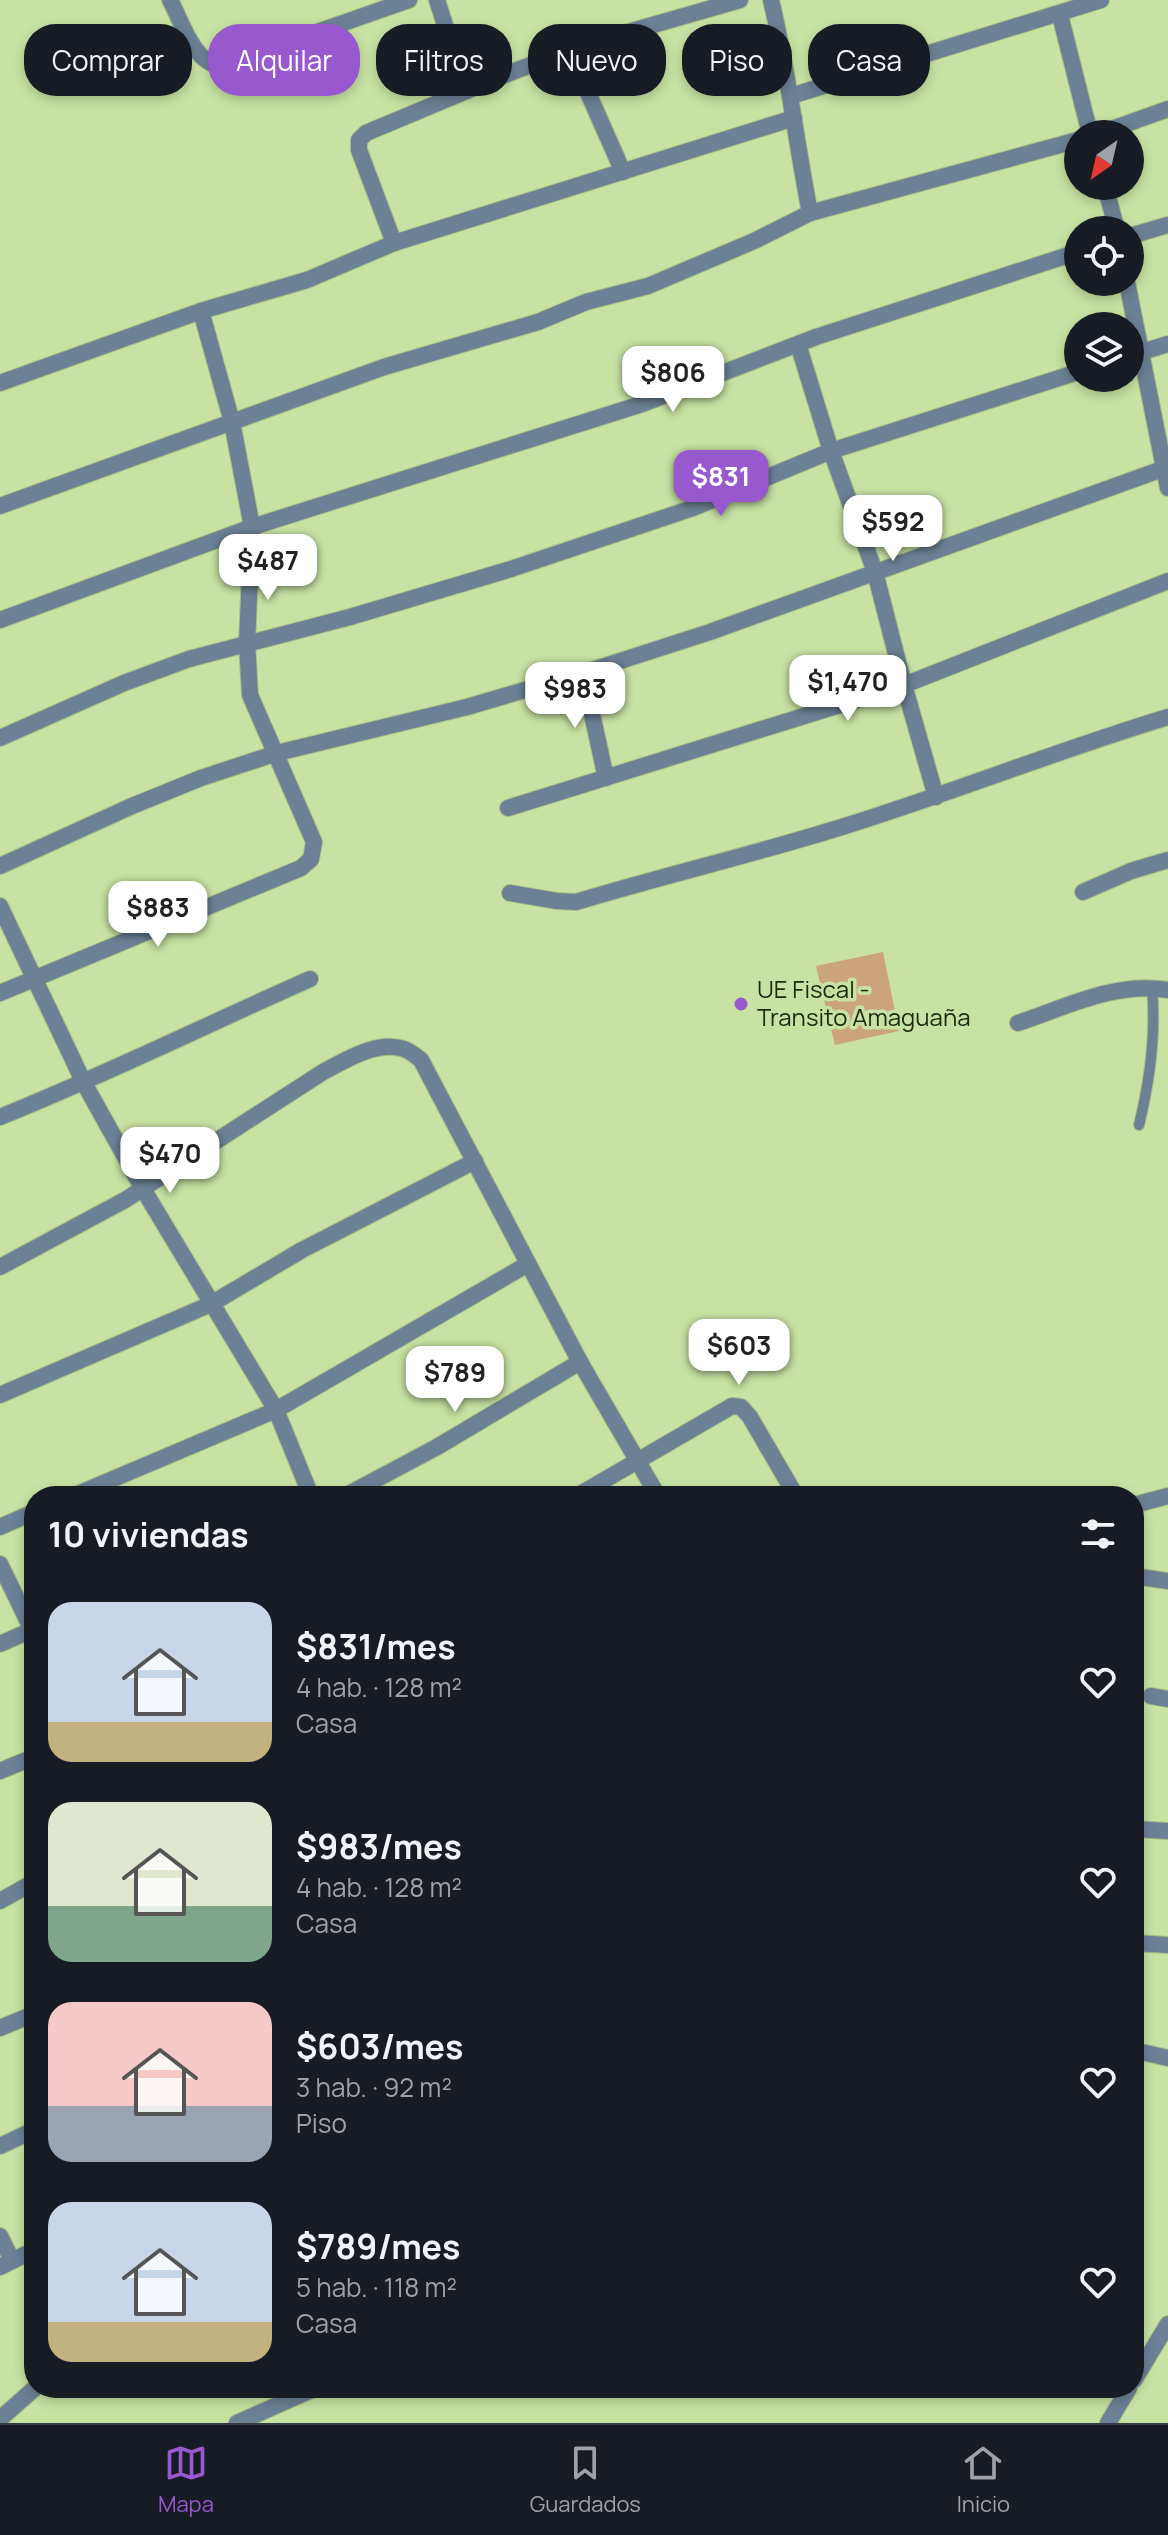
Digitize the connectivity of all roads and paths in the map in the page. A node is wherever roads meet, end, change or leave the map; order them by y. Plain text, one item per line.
1 (170, 0) edge
2 (409, 0) edge
3 (437, 0) edge
4 (740, 0) edge
5 (771, 0) edge
6 (1101, 0) edge
7 (1060, 15) junction
8 (445, 24) edge
9 (656, 24) edge
10 (777, 24) edge
11 (454, 96) edge
12 (589, 96) edge
13 (791, 96) edge
14 (792, 96) edge
15 (1168, 109) edge
16 (794, 118) junction
17 (1086, 120) edge
18 (1137, 120) edge
19 (1064, 144) edge
20 (623, 172) junction
21 (810, 213) junction
22 (1168, 225) edge
23 (1144, 232) edge
24 (394, 243) junction
25 (1064, 256) edge
26 (201, 311) junction
27 (798, 344) junction
28 (1168, 344) edge
29 (1144, 351) edge
30 (1064, 376) edge
31 (0, 383) edge
32 (1144, 388) edge
33 (232, 422) junction
34 (831, 451) junction
35 (1165, 468) edge
36 (1168, 488) edge
37 (0, 506) edge
38 (252, 527) junction
39 (875, 572) junction
40 (1168, 581) edge
41 (0, 620) edge
42 (247, 643) junction
43 (583, 673) junction
44 (904, 685) junction
45 (1168, 717) edge
46 (0, 738) edge
47 (277, 753) junction
48 (606, 778) junction
49 (936, 797) junction
50 (508, 808) dead end
51 (1168, 860) edge
52 (0, 866) edge
53 (1083, 892) dead end
54 (510, 893) dead end
55 (0, 906) edge
56 (33, 979) junction
57 (310, 979) dead end
58 (1160, 989) edge
59 (0, 993) edge
60 (1018, 1023) dead end
61 (84, 1083) junction
62 (0, 1117) edge
63 (1139, 1125) dead end
64 (475, 1161) junction
65 (143, 1189) junction
66 (528, 1264) junction
67 (0, 1267) edge
68 (211, 1304) junction
69 (580, 1362) junction
70 (0, 1395) edge
71 (276, 1410) junction
72 (636, 1463) junction
73 (97, 1486) edge
74 (307, 1486) edge
75 (364, 1486) edge
76 (595, 1486) edge
77 (651, 1486) edge
78 (790, 1486) edge
79 (1168, 1496) edge
80 (1144, 1502) edge
81 (24, 1516) edge
82 (0, 1527) edge
83 (0, 1564) edge
84 (1144, 1577) edge
85 (1168, 1581) edge
86 (24, 1613) edge
87 (24, 1635) edge
88 (0, 1644) edge
89 (1151, 1696) dead end
90 (1168, 1699) edge
91 (24, 1761) edge
92 (0, 1771) edge
93 (1144, 1830) edge
94 (1168, 1831) edge
95 (24, 1888) edge
96 (0, 1901) edge
97 (1144, 1944) edge
98 (1168, 1945) edge
99 (24, 2018) edge
100 (0, 2028) edge
101 (1144, 2053) edge
102 (1168, 2058) edge
103 (24, 2135) edge
104 (0, 2146) edge
105 (0, 2236) edge
106 (24, 2255) edge
107 (6, 2264) edge
108 (1168, 2324) edge
109 (1144, 2364) edge
110 (25, 2398) edge
111 (293, 2398) edge
112 (1123, 2398) edge
113 (1, 2421) edge
114 (237, 2423) edge
115 (1108, 2423) edge

1 - 2 street
3 - 8 street
4 - 9 street
5 - 10 street
6 - 7 street
7 - 14 street
7 - 17 street
11 - 24 street
12 - 20 street
13 - 16 street
15 - 18 street
16 - 20 street
16 - 21 street
19 - 21 street
20 - 24 street
21 - 33 street
22 - 23 street
24 - 26 street
25 - 27 street
26 - 31 street
26 - 33 street
27 - 34 street
27 - 38 street
28 - 29 street
30 - 34 street
32 - 35 street
33 - 37 street
33 - 38 street
34 - 39 street
34 - 42 street
35 - 36 street
35 - 39 street
38 - 41 street
38 - 42 street
39 - 43 street
39 - 44 street
40 - 44 street
42 - 46 street
42 - 47 street
43 - 47 street
43 - 48 street
44 - 48 street
44 - 49 street
45 - 49 street
47 - 52 street
47 - 56 street
48 - 50 street
49 - 54 street
51 - 53 street
55 - 56 street
56 - 59 street
56 - 61 street
57 - 61 street
58 - 60 street
58 - 63 lane
61 - 62 street
61 - 65 street
64 - 65 street
64 - 66 street
64 - 68 street
65 - 67 street
65 - 68 street
66 - 69 street
66 - 71 street
68 - 70 street
68 - 71 street
69 - 72 street
69 - 75 street
71 - 73 street
71 - 74 street
72 - 76 street
72 - 77 street
72 - 78 street
79 - 80 street
81 - 82 street
83 - 86 street
84 - 85 street
87 - 88 street
89 - 90 street
91 - 92 street
93 - 94 street
95 - 96 street
97 - 98 street
99 - 100 street
101 - 102 street
103 - 104 street
105 - 107 street
106 - 107 street
108 - 109 street
110 - 113 street
111 - 114 street
112 - 115 street

